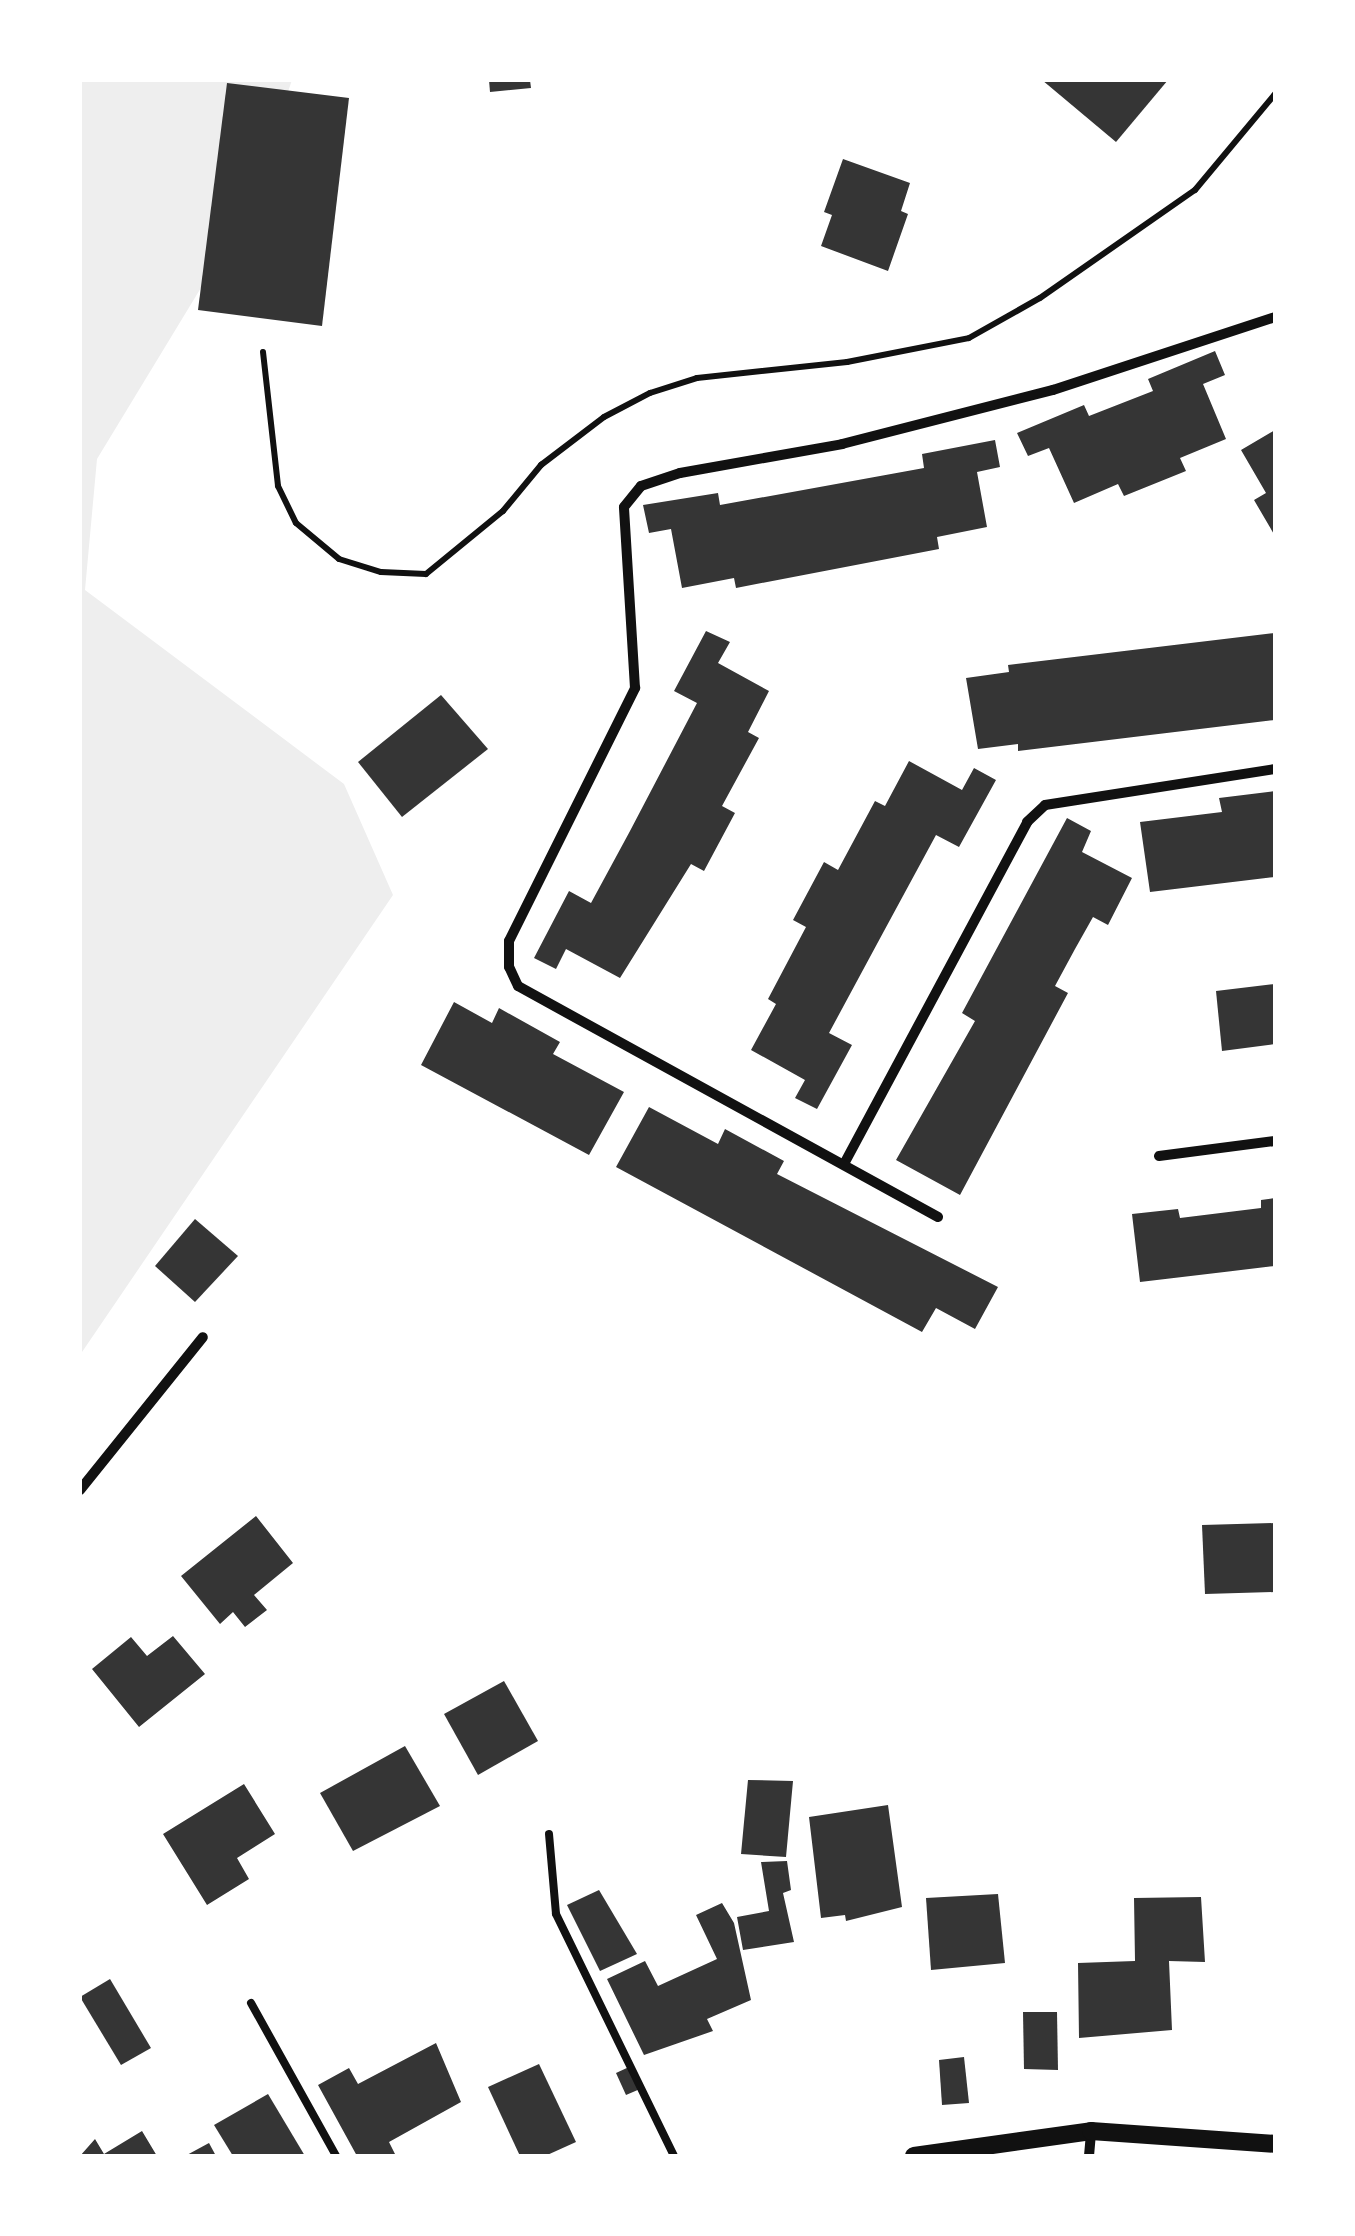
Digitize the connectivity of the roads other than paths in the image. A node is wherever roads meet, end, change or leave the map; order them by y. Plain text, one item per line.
1 (1275, 317) edge
2 (1275, 770) edge
3 (1275, 1141) edge
4 (1159, 1156) dead end
5 (844, 1164) junction
6 (938, 1217) dead end
7 (203, 1337) dead end
8 (80, 1490) edge
9 (549, 1834) dead end
10 (251, 2003) dead end
11 (1091, 2132) junction
12 (1275, 2144) edge
13 (336, 2156) edge
14 (674, 2156) edge
15 (914, 2156) edge
16 (1089, 2156) edge

1 - 5 street
2 - 5 street
3 - 4 street
5 - 6 street
7 - 8 street
9 - 14 lane
10 - 13 lane
11 - 12 street
11 - 15 street
11 - 16 street

